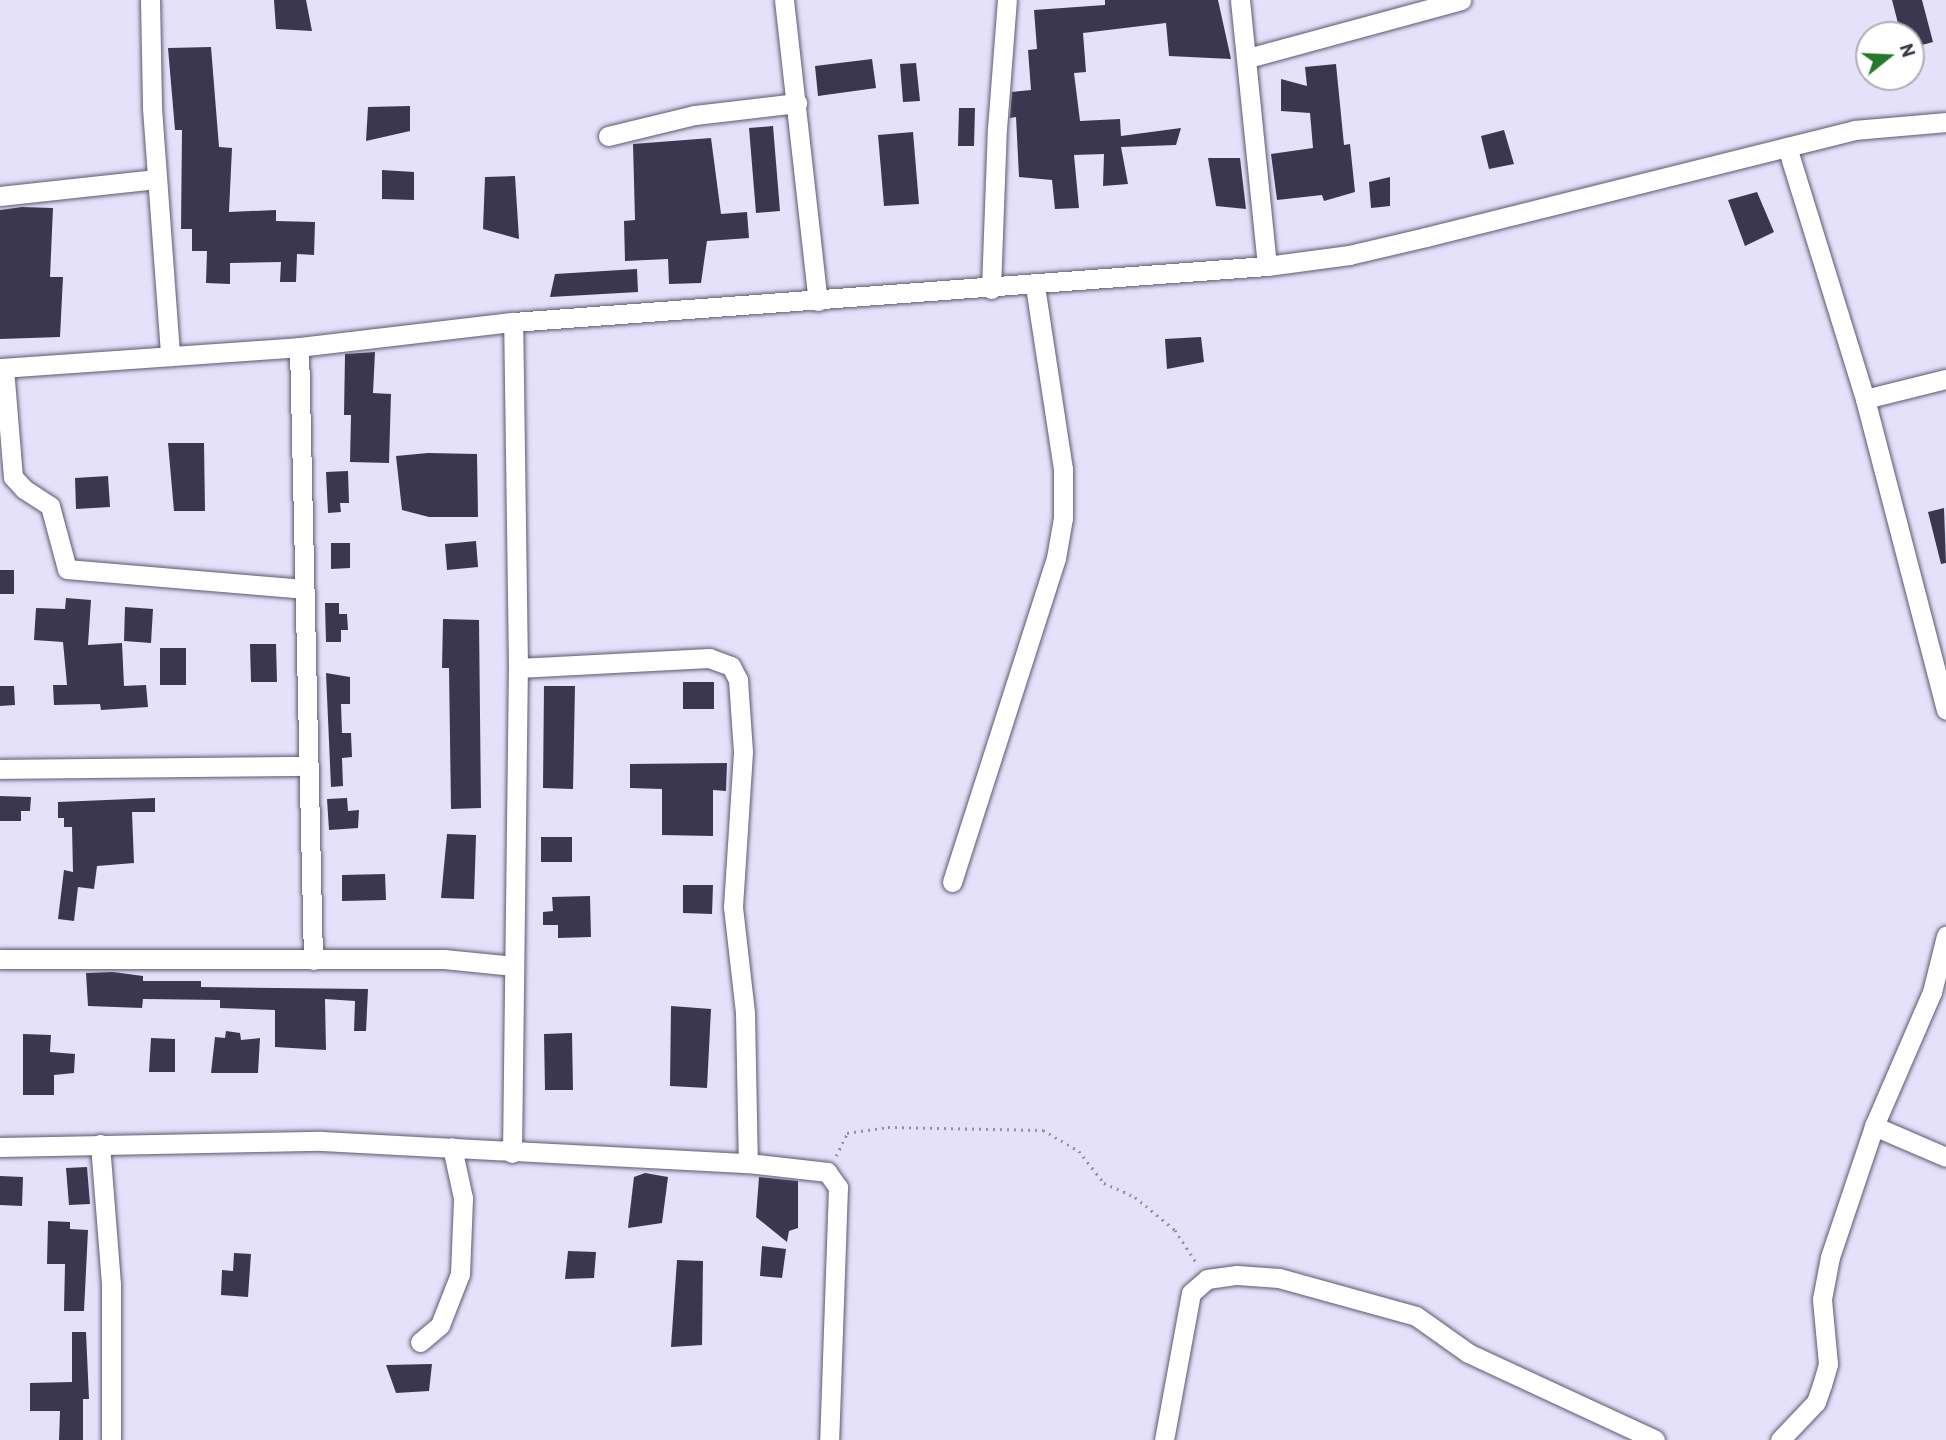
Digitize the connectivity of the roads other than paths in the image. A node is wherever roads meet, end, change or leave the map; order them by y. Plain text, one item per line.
1 (150, 0) edge
2 (784, 0) edge
3 (1007, 0) edge
4 (1240, 0) edge
5 (1461, 0) edge
6 (1248, 58) junction
7 (797, 103) junction
8 (1946, 122) edge
9 (608, 136) dead end
10 (1787, 147) junction
11 (156, 179) junction
12 (0, 196) edge
13 (1267, 266) junction
14 (1035, 286) junction
15 (991, 289) junction
16 (818, 301) junction
17 (513, 323) junction
18 (299, 346) junction
19 (170, 356) junction
20 (2, 368) edge
21 (1946, 379) edge
22 (1865, 400) junction
23 (303, 589) junction
24 (517, 668) junction
25 (1946, 710) edge
26 (307, 766) junction
27 (0, 769) edge
28 (952, 883) dead end
29 (1946, 936) edge
30 (0, 959) edge
31 (313, 960) junction
32 (514, 966) junction
33 (1874, 1126) junction
34 (100, 1144) junction
35 (0, 1147) edge
36 (452, 1147) junction
37 (512, 1153) junction
38 (1946, 1157) edge
39 (748, 1163) junction
40 (420, 1342) dead end
41 (111, 1440) edge
42 (829, 1440) edge
43 (1164, 1440) edge
44 (1655, 1440) edge
45 (1780, 1440) edge

1 - 11 street
2 - 7 street
3 - 15 street
4 - 6 street
5 - 6 street
6 - 13 street
7 - 9 street
7 - 16 street
8 - 10 street
10 - 13 street
10 - 22 street
11 - 12 street
11 - 19 street
13 - 14 street
14 - 15 street
14 - 28 street
15 - 16 street
16 - 17 street
17 - 18 street
17 - 24 street
18 - 19 street
18 - 23 street
19 - 20 street
20 - 23 street
21 - 22 street
22 - 25 street
23 - 26 street
24 - 32 street
24 - 39 street
26 - 27 street
26 - 31 street
29 - 33 street
30 - 31 street
31 - 32 street
32 - 37 street
33 - 38 street
33 - 45 street
34 - 35 street
34 - 36 street
34 - 41 street
36 - 37 street
36 - 40 street
37 - 39 street
39 - 42 street
43 - 44 street

